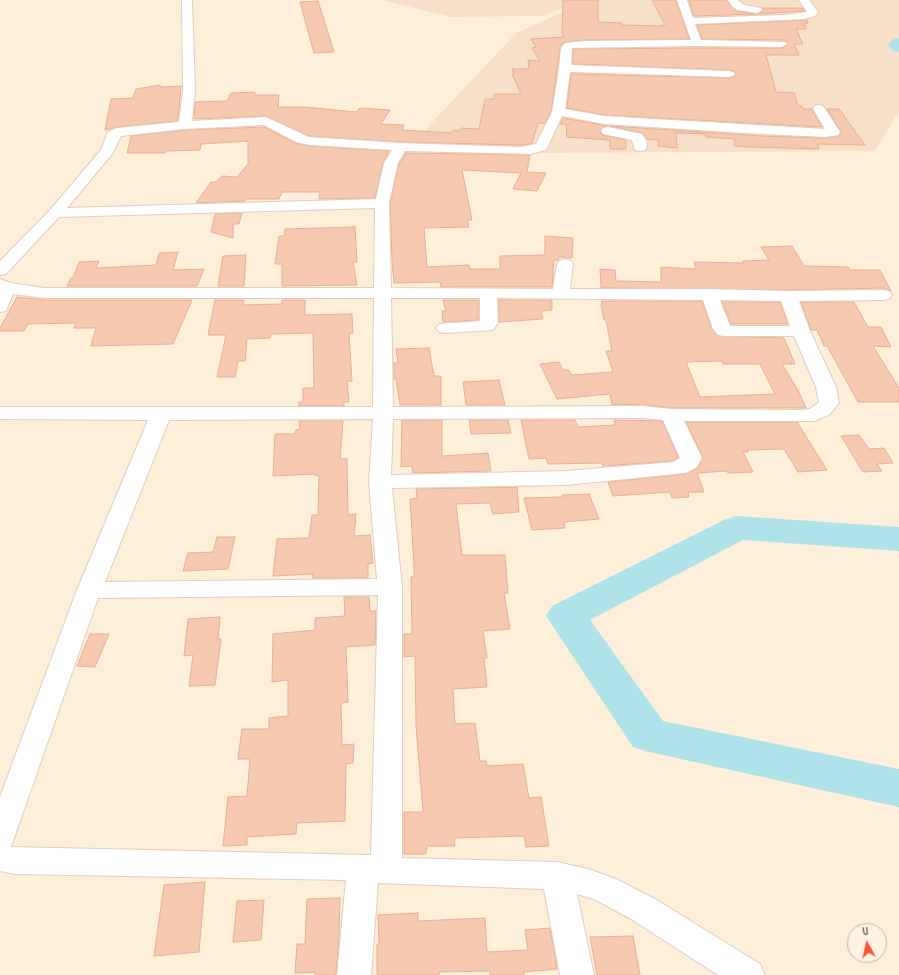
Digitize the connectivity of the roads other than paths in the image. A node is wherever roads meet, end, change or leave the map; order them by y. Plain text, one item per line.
1 (187, 0) edge
2 (682, 0) edge
3 (733, 0) edge
4 (804, 0) edge
5 (757, 10) dead end
6 (689, 21) junction
7 (697, 43) junction
8 (782, 44) dead end
9 (565, 68) junction
10 (729, 74) dead end
11 (820, 109) dead end
12 (558, 112) junction
13 (604, 120) junction
14 (185, 125) junction
15 (640, 147) dead end
16 (401, 148) junction
17 (382, 203) junction
18 (55, 213) junction
19 (565, 264) dead end
20 (0, 270) edge
21 (4, 293) edge
22 (488, 293) junction
23 (382, 294) junction
24 (561, 294) junction
25 (709, 294) junction
26 (883, 295) dead end
27 (788, 296) junction
28 (445, 328) dead end
29 (801, 331) junction
30 (0, 413) edge
31 (384, 413) junction
32 (161, 414) junction
33 (671, 415) junction
34 (380, 482) junction
35 (390, 588) junction
36 (89, 590) junction
37 (0, 838) edge
38 (0, 857) edge
39 (374, 869) junction
40 (557, 876) junction
41 (354, 975) edge
42 (577, 975) edge
43 (748, 975) edge

1 - 14 street
2 - 6 street
3 - 5 street
4 - 6 street
6 - 7 street
7 - 8 street
7 - 9 street
9 - 10 street
9 - 12 street
11 - 13 street
12 - 13 street
12 - 16 street
13 - 15 street
14 - 16 street
14 - 18 street
16 - 17 street
17 - 18 street
17 - 23 street
18 - 20 street
19 - 24 street
21 - 23 street
22 - 23 street
22 - 24 street
22 - 28 street
23 - 31 street
24 - 25 street
25 - 27 street
25 - 29 street
26 - 27 street
27 - 29 street
29 - 33 street
30 - 32 street
31 - 32 street
31 - 33 street
31 - 34 street
32 - 36 street
33 - 34 street
34 - 35 street
35 - 36 street
35 - 39 street
36 - 37 street
38 - 39 street
39 - 40 street
39 - 41 street
40 - 42 street
40 - 43 street

